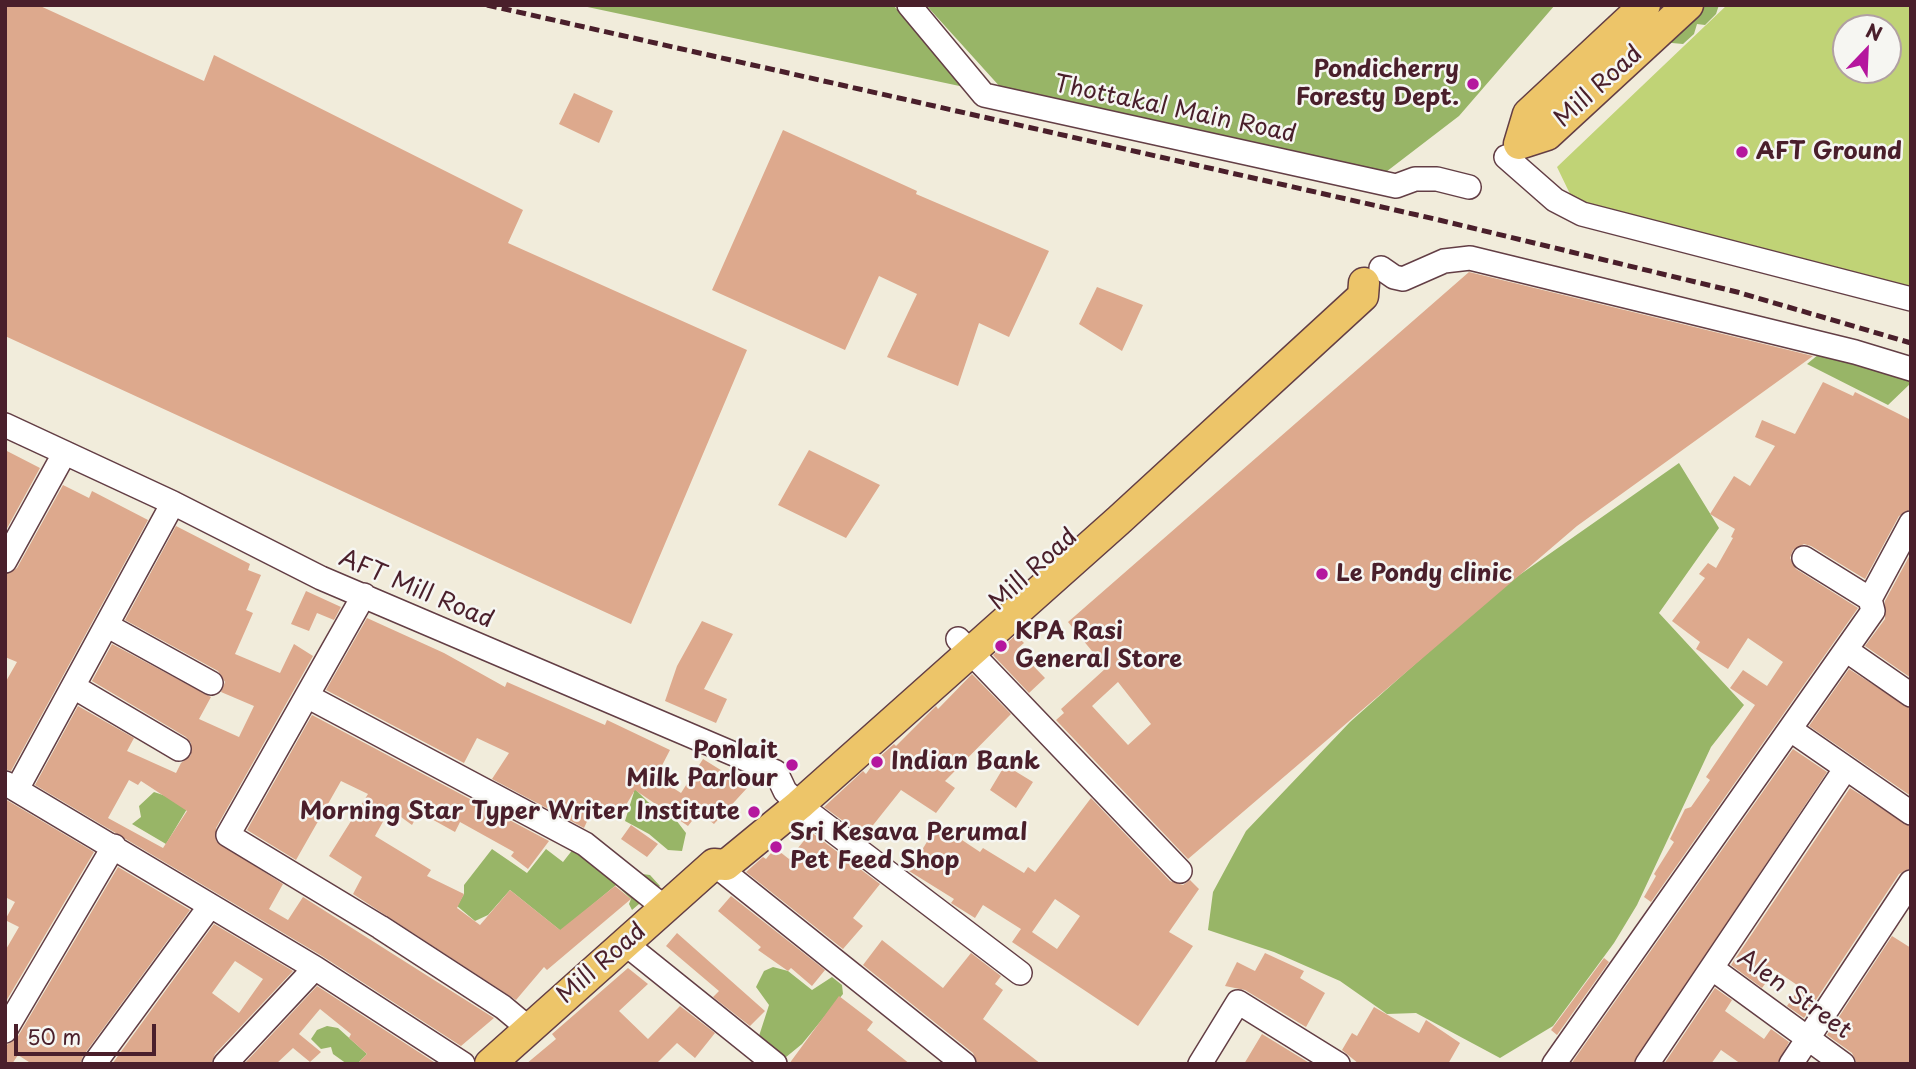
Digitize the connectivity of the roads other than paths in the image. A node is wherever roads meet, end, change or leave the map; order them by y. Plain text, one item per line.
1 (909, 5) edge
2 (1645, 5) edge
3 (1688, 5) edge
4 (1506, 157) dead end
5 (1469, 187) dead end
6 (1373, 275) joint
7 (1911, 299) edge
8 (1911, 369) edge
9 (5, 425) edge
10 (64, 454) junction
11 (173, 503) junction
12 (1911, 523) edge
13 (1804, 558) dead end
14 (5, 561) edge
15 (364, 596) junction
16 (1870, 599) junction
17 (108, 626) junction
18 (964, 646) junction
19 (1846, 650) junction
20 (211, 683) dead end
21 (74, 687) junction
22 (1911, 695) edge
23 (307, 696) junction
24 (1791, 730) junction
25 (179, 749) dead end
26 (1846, 768) junction
27 (11, 786) edge
28 (792, 798) junction
29 (1911, 813) edge
30 (114, 846) junction
31 (714, 864) junction
32 (1180, 872) dead end
33 (1911, 882) edge
34 (210, 905) junction
35 (665, 908) junction
36 (626, 945) junction
37 (314, 968) junction
38 (1713, 969) junction
39 (1020, 973) dead end
40 (527, 1027) junction
41 (5, 1031) edge
42 (1809, 1037) junction
43 (94, 1064) edge
44 (225, 1064) edge
45 (463, 1064) edge
46 (490, 1064) edge
47 (775, 1064) edge
48 (964, 1064) edge
49 (1200, 1064) edge
50 (1338, 1064) edge
51 (1554, 1064) edge
52 (1647, 1064) edge
53 (1791, 1064) edge
54 (1843, 1064) edge

1 - 5 street, Thottakal Main Road
2 - 3 main road, Mill Road
4 - 7 street
6 - 8 street
6 - 18 main road, Mill Road
9 - 10 street, AFT Mill Road
10 - 11 street, AFT Mill Road
10 - 14 street
11 - 15 street, AFT Mill Road
11 - 17 street
12 - 16 street
13 - 16 street
15 - 23 street
15 - 28 street, AFT Mill Road
16 - 19 street
17 - 20 street
17 - 21 street
18 - 28 main road, Mill Road
18 - 32 street
19 - 22 street
19 - 24 street
21 - 25 street
21 - 27 street
23 - 35 street
23 - 40 street
24 - 26 street
24 - 51 street
26 - 29 street
26 - 38 street
27 - 30 street
28 - 31 main road, Mill Road
28 - 39 street, AFT Mill Road
30 - 34 street
30 - 41 street
31 - 35 main road, Mill Road
31 - 48 street
33 - 42 street
34 - 37 street
34 - 43 street
35 - 36 main road, Mill Road
36 - 40 main road, Mill Road
36 - 47 street
37 - 44 street
37 - 45 street
38 - 42 street, Alen Street
38 - 52 street
40 - 46 main road, Mill Road
42 - 53 street
42 - 54 street, Alen Street
49 - 50 street

